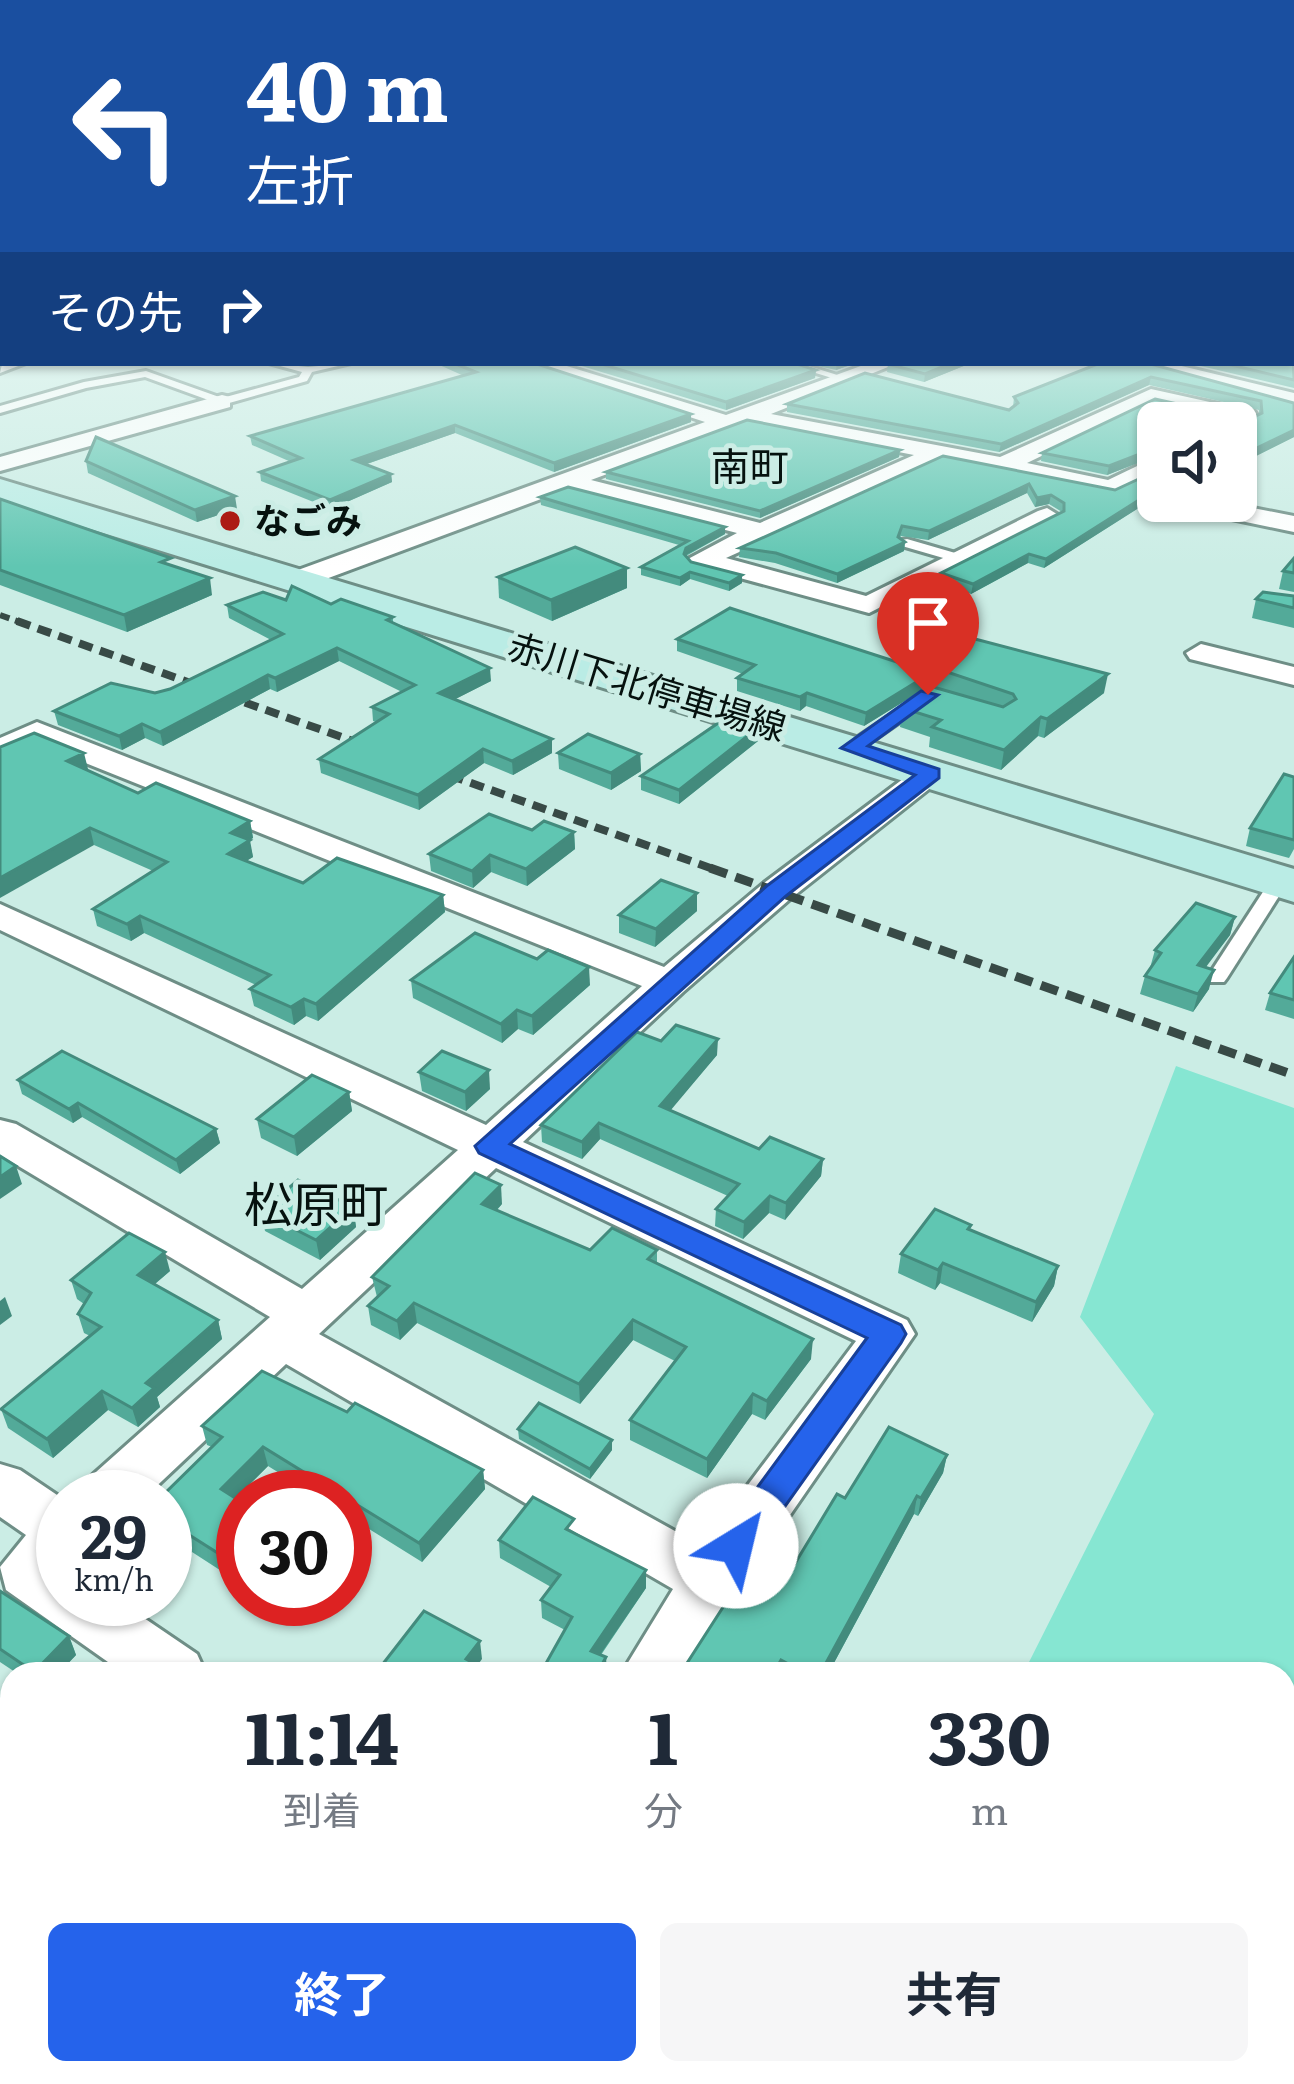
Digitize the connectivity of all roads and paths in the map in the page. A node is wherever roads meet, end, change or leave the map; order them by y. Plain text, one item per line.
1 (307, 372) edge
2 (570, 372) edge
3 (1182, 372) edge
4 (869, 373) edge
5 (1294, 400) edge
6 (222, 402) junction
7 (1182, 402) edge
8 (0, 410) edge
9 (739, 419) junction
10 (938, 453) junction
11 (0, 464) edge
12 (1003, 465) junction
13 (1137, 474) edge
14 (569, 482) junction
15 (1111, 488) junction
16 (0, 490) edge
17 (1137, 493) edge
18 (1046, 516) edge
19 (1257, 517) edge
20 (1294, 524) edge
21 (762, 531) junction
22 (907, 543) edge
23 (964, 560) junction
24 (297, 580) junction
25 (1201, 653) dead end
26 (1294, 676) edge
27 (946, 700) edge
28 (0, 717) edge
29 (38, 732) junction
30 (852, 748) junction
31 (0, 751) edge
32 (931, 774) junction
33 (1287, 884) edge
34 (0, 915) edge
35 (1217, 978) edge
36 (669, 983) junction
37 (0, 1135) edge
38 (490, 1146) junction
39 (293, 1326) junction
40 (136, 1470) edge
41 (0, 1486) edge
42 (36, 1513) edge
43 (711, 1581) junction
44 (106, 1626) edge
45 (158, 1662) edge
46 (660, 1662) edge

1 - 6 lane
2 - 9 street
3 - 5 street
4 - 9 street
6 - 8 lane
6 - 11 street
7 - 12 street
9 - 10 street
9 - 14 street
10 - 12 street
10 - 21 street
12 - 15 street
13 - 15 street
14 - 21 street
14 - 24 street
15 - 17 street
16 - 24 main road, 赤川下北停車場線
18 - 23 street
19 - 20 street
21 - 23 street
22 - 23 lane
24 - 30 main road, 赤川下北停車場線
25 - 26 street
27 - 30 lane
28 - 29 street
29 - 31 street
29 - 36 street
30 - 32 main road, 赤川下北停車場線
32 - 33 main road, 赤川下北停車場線
32 - 36 street
33 - 35 lane
34 - 38 street
36 - 38 street
37 - 39 street
38 - 39 street
38 - 43 street
39 - 40 street
39 - 43 street
41 - 42 street
43 - 46 street
44 - 45 street

